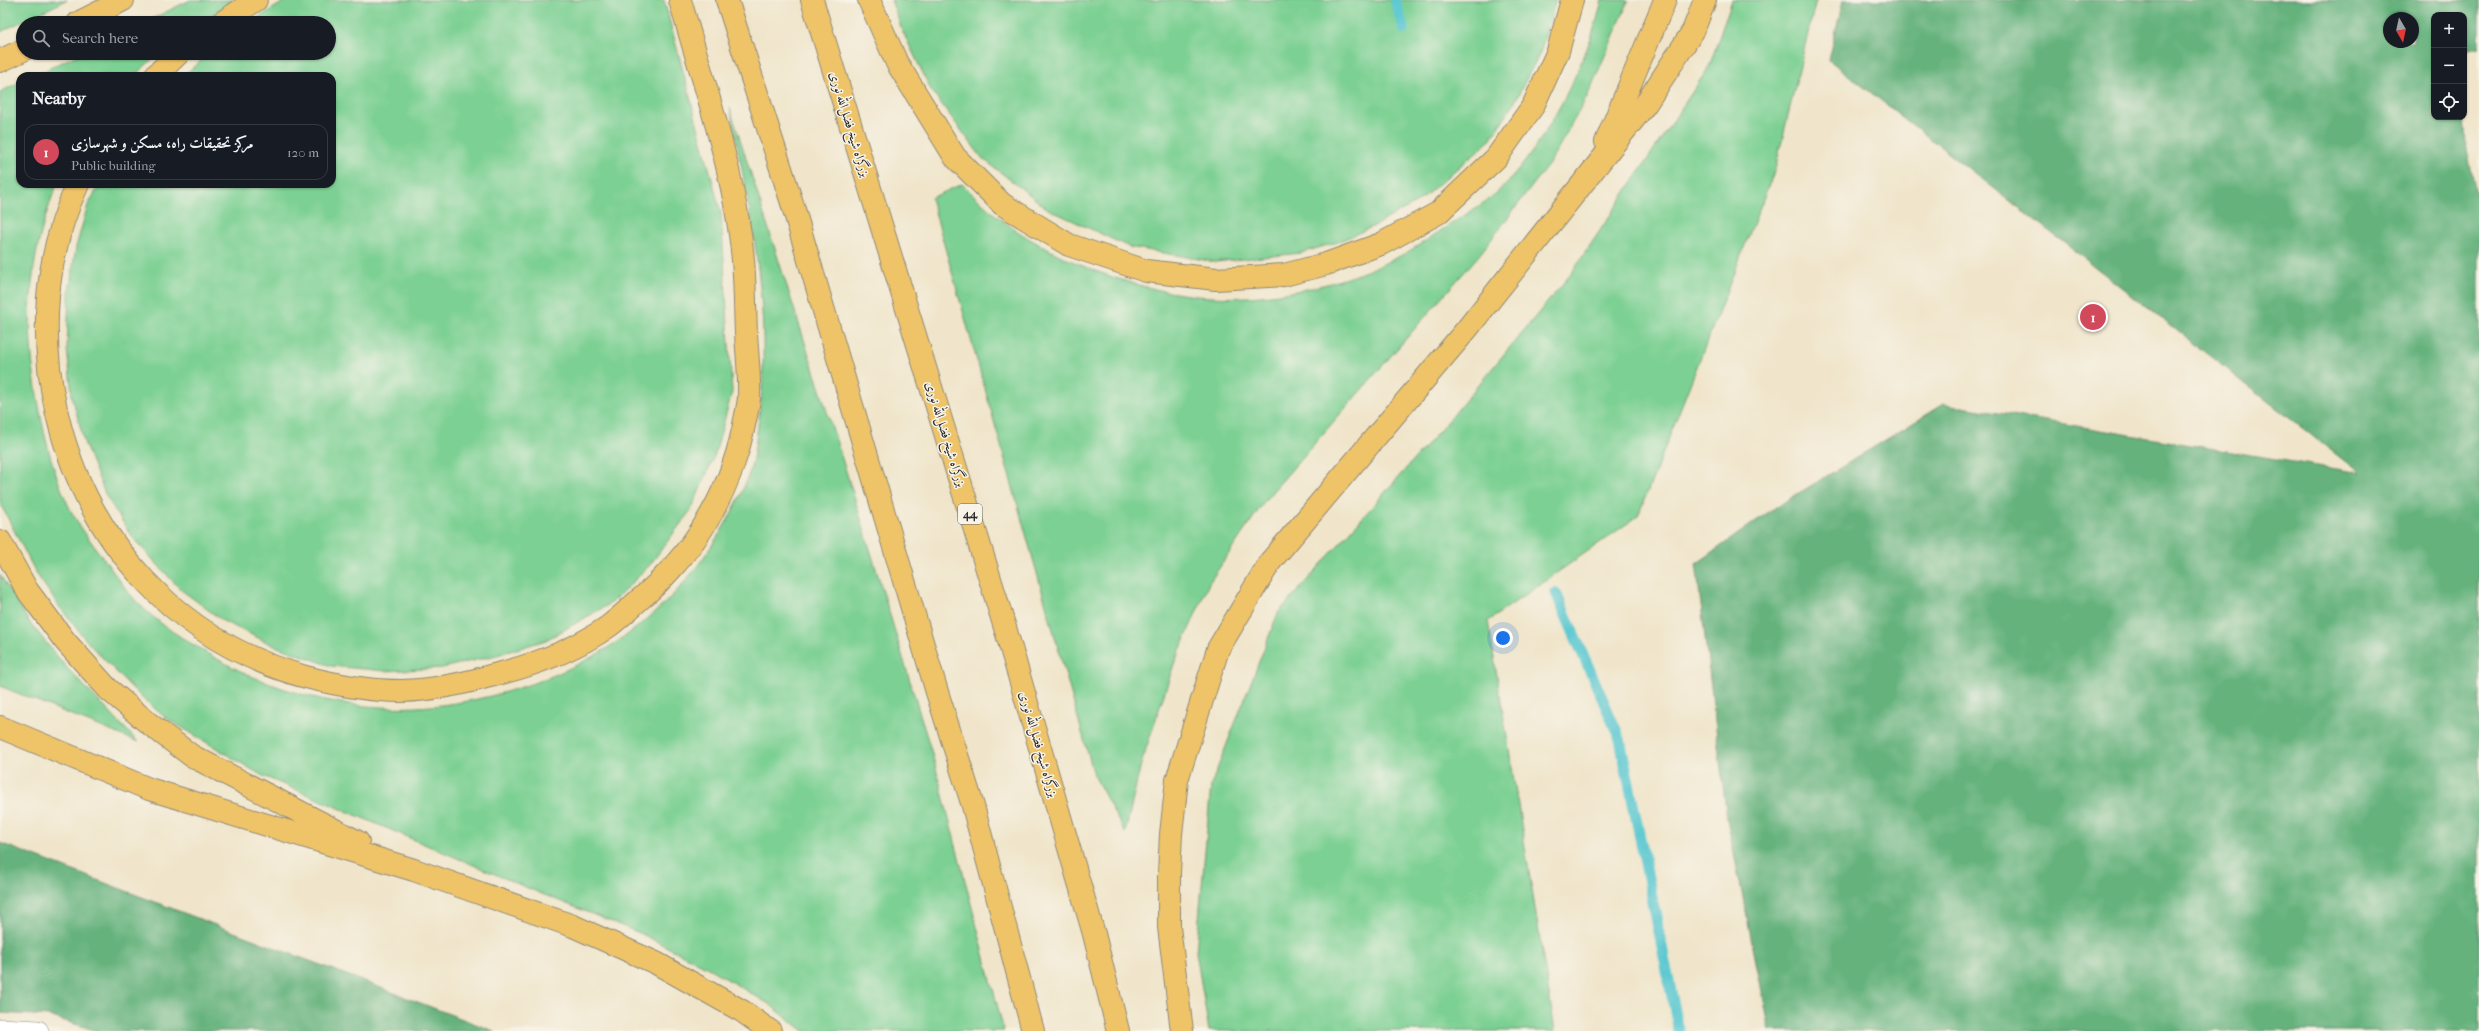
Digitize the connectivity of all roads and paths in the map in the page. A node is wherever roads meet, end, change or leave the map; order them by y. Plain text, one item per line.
1 (123, 0) edge
2 (256, 0) edge
3 (680, 0) edge
4 (727, 0) edge
5 (812, 0) edge
6 (869, 0) edge
7 (1572, 0) edge
8 (1665, 0) edge
9 (1705, 0) edge
10 (92, 16) edge
11 (232, 16) edge
12 (16, 53) edge
13 (172, 60) edge
14 (0, 61) edge
15 (159, 72) edge
16 (1594, 171) junction
17 (76, 188) edge
18 (0, 541) edge
19 (0, 727) edge
20 (414, 870) junction
21 (0, 1029) edge
22 (38, 1031) edge
23 (770, 1031) edge
24 (1033, 1031) edge
25 (1118, 1031) edge
26 (1182, 1031) edge

1 - 10 highway
2 - 11 highway
3 - 17 highway
4 - 24 highway
5 - 25 highway, بزرگراه شیخ فضل‌الله نوری / 44
6 - 7 highway
8 - 16 highway
9 - 16 highway
12 - 14 highway
13 - 15 highway
16 - 26 highway
18 - 20 highway
19 - 20 highway
20 - 23 highway
21 - 22 lane

